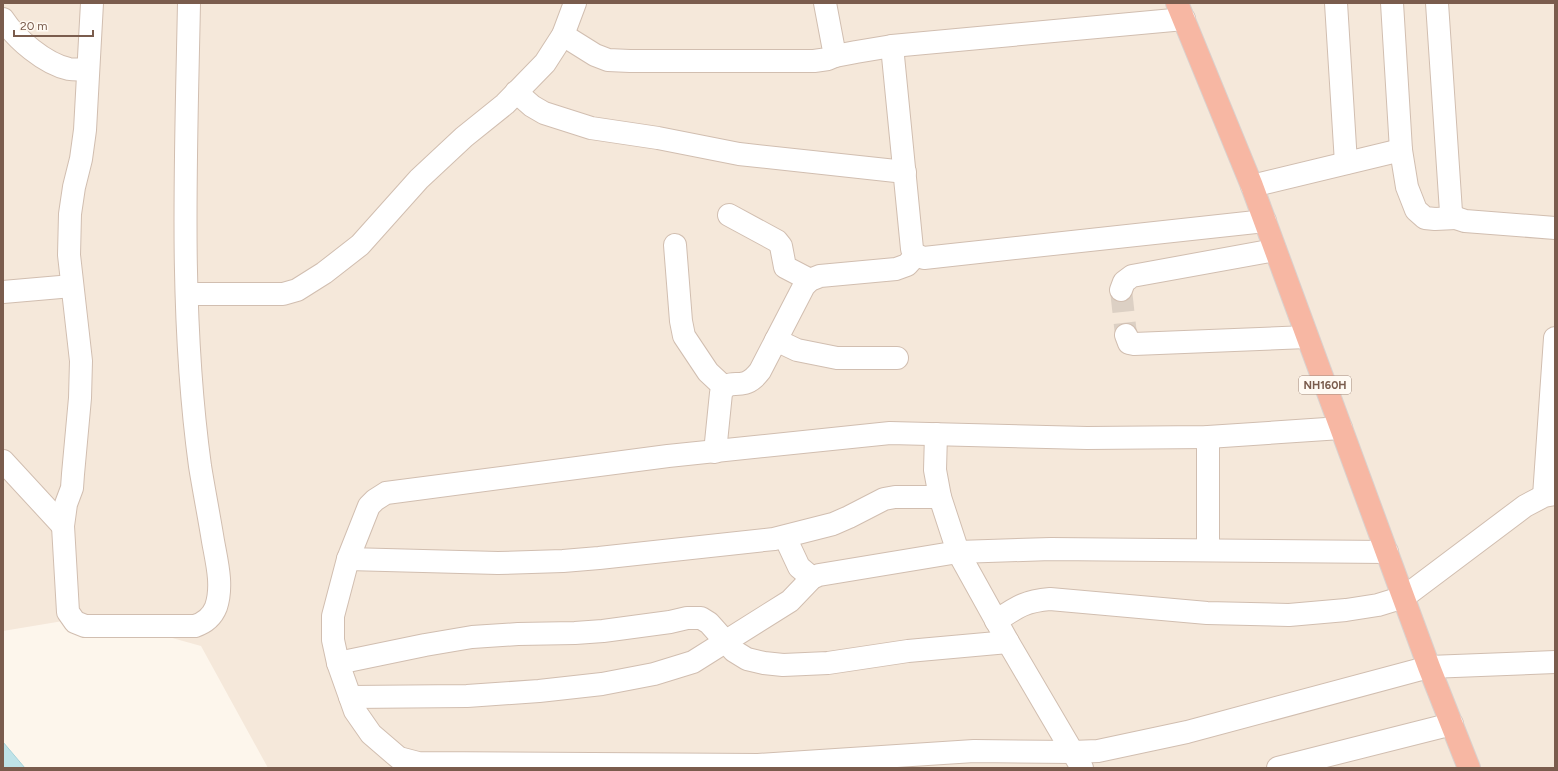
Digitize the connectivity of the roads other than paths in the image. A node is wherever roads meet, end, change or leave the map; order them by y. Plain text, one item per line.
1 (92, 3) edge
2 (189, 3) edge
3 (575, 3) edge
4 (826, 3) edge
5 (1336, 3) edge
6 (1392, 3) edge
7 (1437, 3) edge
8 (1180, 11) edge
9 (3, 19) edge
10 (563, 35) junction
11 (892, 46) junction
12 (835, 56) junction
13 (88, 70) junction
14 (516, 92) junction
15 (1401, 150) junction
16 (1346, 163) junction
17 (905, 172) junction
18 (1252, 186) junction
19 (729, 214) dead end
20 (1456, 218) junction
21 (1265, 221) junction
22 (1555, 228) edge
23 (675, 245) dead end
24 (1275, 250) junction
25 (916, 255) junction
26 (810, 280) junction
27 (72, 286) junction
28 (1121, 290) dead end
29 (3, 292) edge
30 (187, 294) junction
31 (1126, 335) dead end
32 (1307, 336) junction
33 (1555, 338) edge
34 (776, 340) junction
35 (897, 358) dead end
36 (724, 388) junction
37 (1341, 428) junction
38 (936, 434) junction
39 (1208, 437) junction
40 (715, 452) junction
41 (3, 461) edge
42 (1550, 495) edge
43 (940, 497) junction
44 (64, 526) junction
45 (784, 537) junction
46 (1208, 550) junction
47 (958, 552) junction
48 (1387, 552) junction
49 (348, 559) junction
50 (812, 578) junction
51 (1404, 597) junction
52 (996, 621) junction
53 (726, 642) junction
54 (1008, 642) junction
55 (1555, 662) edge
56 (338, 663) junction
57 (1429, 667) junction
58 (350, 697) junction
59 (1452, 724) junction
60 (1077, 760) edge
61 (758, 766) edge
62 (1278, 768) edge
63 (1469, 768) edge

1 - 13 street
2 - 30 street
3 - 10 street
4 - 12 street
5 - 16 street
6 - 15 street
7 - 20 street
8 - 11 street
8 - 18 highway, NH160H
9 - 13 street
10 - 12 street
10 - 14 street
11 - 12 street
11 - 17 street
13 - 27 street
14 - 17 street
14 - 30 street
15 - 16 street
15 - 20 street
16 - 18 street
17 - 25 street
18 - 21 highway, NH160H
19 - 26 street
20 - 22 street
21 - 24 highway, NH160H
21 - 25 street
23 - 36 street
24 - 28 street
24 - 32 highway, NH160H
25 - 26 street
26 - 34 street
27 - 29 street
27 - 44 street
30 - 44 street
31 - 32 street
32 - 37 highway, NH160H
33 - 42 street
34 - 35 street
34 - 36 street
36 - 40 street
37 - 39 street
37 - 48 highway, NH160H
38 - 39 street
38 - 40 street
38 - 43 street
39 - 46 street
40 - 49 street
41 - 44 street
42 - 51 street
43 - 45 street
43 - 47 street
45 - 49 street
45 - 50 street
46 - 47 street
46 - 48 street
47 - 50 street
47 - 52 street
48 - 51 highway, NH160H
49 - 56 street
50 - 53 street
51 - 52 street
51 - 57 highway, NH160H
52 - 54 street
53 - 54 street
53 - 56 street
53 - 58 street
54 - 60 street
55 - 57 street
56 - 58 street
57 - 59 highway, NH160H
57 - 60 street
58 - 61 street
59 - 62 street
59 - 63 highway, NH160H
60 - 61 street

